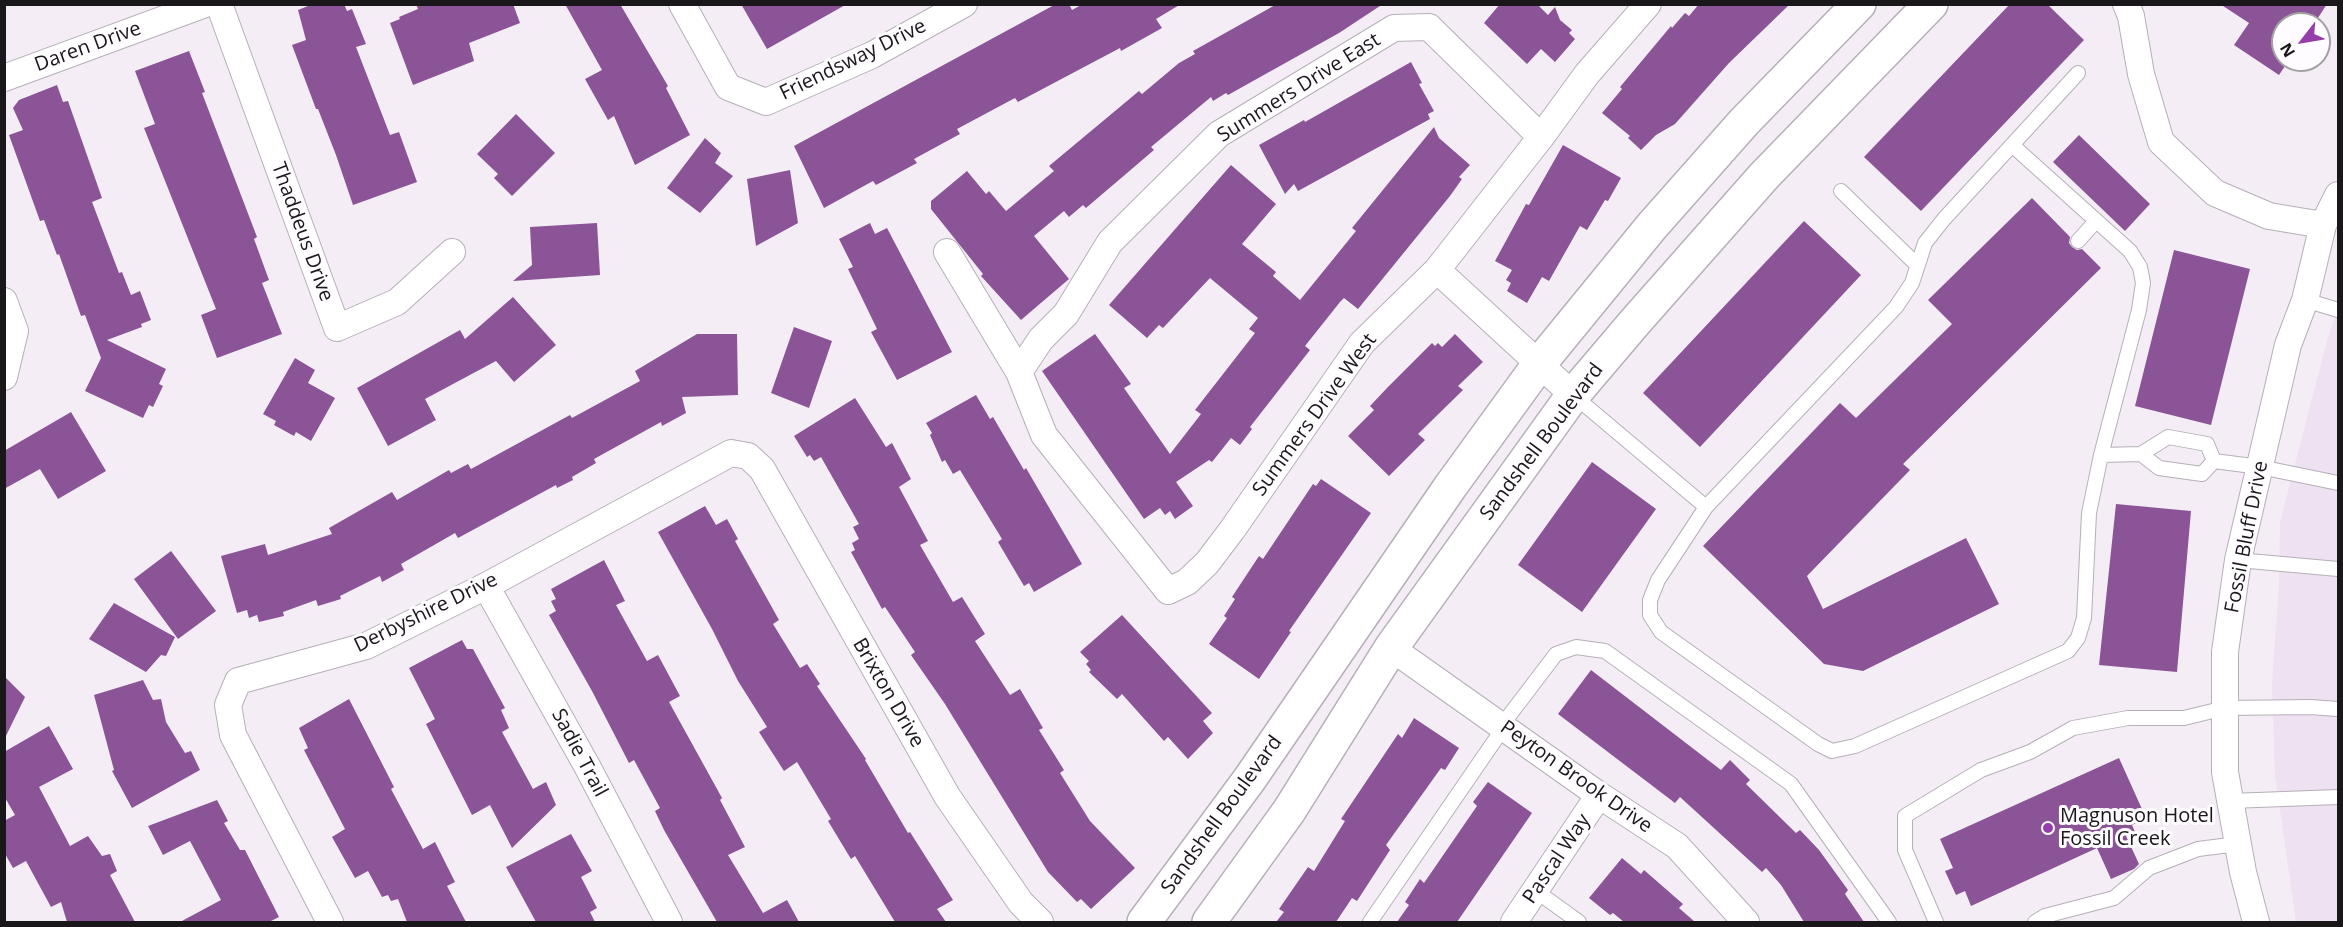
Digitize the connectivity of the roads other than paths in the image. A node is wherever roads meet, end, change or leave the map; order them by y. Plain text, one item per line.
1 (205, 4) edge
2 (219, 4) edge
3 (682, 4) edge
4 (964, 4) edge
5 (1648, 4) edge
6 (1859, 4) edge
7 (1931, 4) edge
8 (2126, 4) edge
9 (2078, 73) dead end
10 (4, 78) edge
11 (1541, 137) junction
12 (2012, 145) junction
13 (1841, 191) dead end
14 (2338, 195) edge
15 (2096, 221) junction
16 (2323, 225) junction
17 (2078, 241) dead end
18 (452, 252) dead end
19 (947, 252) dead end
20 (1917, 265) junction
21 (1437, 270) junction
22 (2305, 300) junction
23 (4, 301) edge
24 (2338, 310) edge
25 (1540, 363) junction
26 (1020, 372) junction
27 (4, 377) edge
28 (1573, 395) junction
29 (2141, 454) junction
30 (2101, 455) junction
31 (748, 456) joint
32 (2214, 460) junction
33 (2260, 467) junction
34 (2338, 483) edge
35 (1706, 507) junction
36 (2238, 560) junction
37 (2338, 569) edge
38 (486, 586) junction
39 (1391, 648) junction
40 (2225, 708) junction
41 (2338, 709) edge
42 (1503, 726) junction
43 (1599, 795) junction
44 (2338, 797) edge
45 (2230, 801) junction
46 (2238, 844) junction
47 (1536, 891) junction
48 (330, 922) edge
49 (669, 922) edge
50 (1040, 922) edge
51 (1144, 922) edge
52 (1209, 922) edge
53 (1370, 922) edge
54 (1514, 922) edge
55 (1579, 922) edge
56 (1746, 922) edge
57 (1889, 922) edge
58 (1936, 922) edge
59 (2035, 922) edge
60 (2256, 922) edge

1 - 10 street, Daren Drive
2 - 18 street, Thaddeus Drive
3 - 4 street, Friendsway Drive
5 - 11 street
6 - 25 street, Sandshell Boulevard
7 - 28 street, Sandshell Boulevard
8 - 16 street
9 - 12 lane
11 - 21 street, Summers Drive West
11 - 26 street, Summers Drive East
12 - 15 lane
12 - 20 lane
13 - 20 lane
14 - 16 street, Fossil Bluff Drive
15 - 17 lane
15 - 30 lane
16 - 22 street, Fossil Bluff Drive
19 - 26 street
20 - 35 lane
21 - 25 street
21 - 26 street, Summers Drive West
22 - 24 lane
22 - 33 street, Fossil Bluff Drive
23 - 27 street
25 - 28 street
25 - 51 street, Sandshell Boulevard
28 - 35 lane
28 - 39 street, Sandshell Boulevard
29 - 30 lane
29 - 32 lane
29 - 32 lane
30 - 35 lane
31 - 38 street, Derbyshire Drive
31 - 50 street, Brixton Drive
32 - 33 lane
33 - 34 lane
33 - 36 street, Fossil Bluff Drive
36 - 37 lane
36 - 40 street, Fossil Bluff Drive
38 - 48 street, Derbyshire Drive
38 - 49 street, Sadie Trail
39 - 42 street, Peyton Brook Drive
39 - 52 street, Sandshell Boulevard
40 - 41 lane
40 - 45 street, Fossil Bluff Drive
40 - 58 lane
42 - 43 street, Peyton Brook Drive
42 - 53 lane
42 - 57 lane
43 - 47 street, Pascal Way
43 - 56 street, Peyton Brook Drive
44 - 45 lane
45 - 46 street, Fossil Bluff Drive
46 - 59 lane
46 - 60 street, Fossil Bluff Drive
47 - 54 street, Pascal Way
47 - 55 lane

